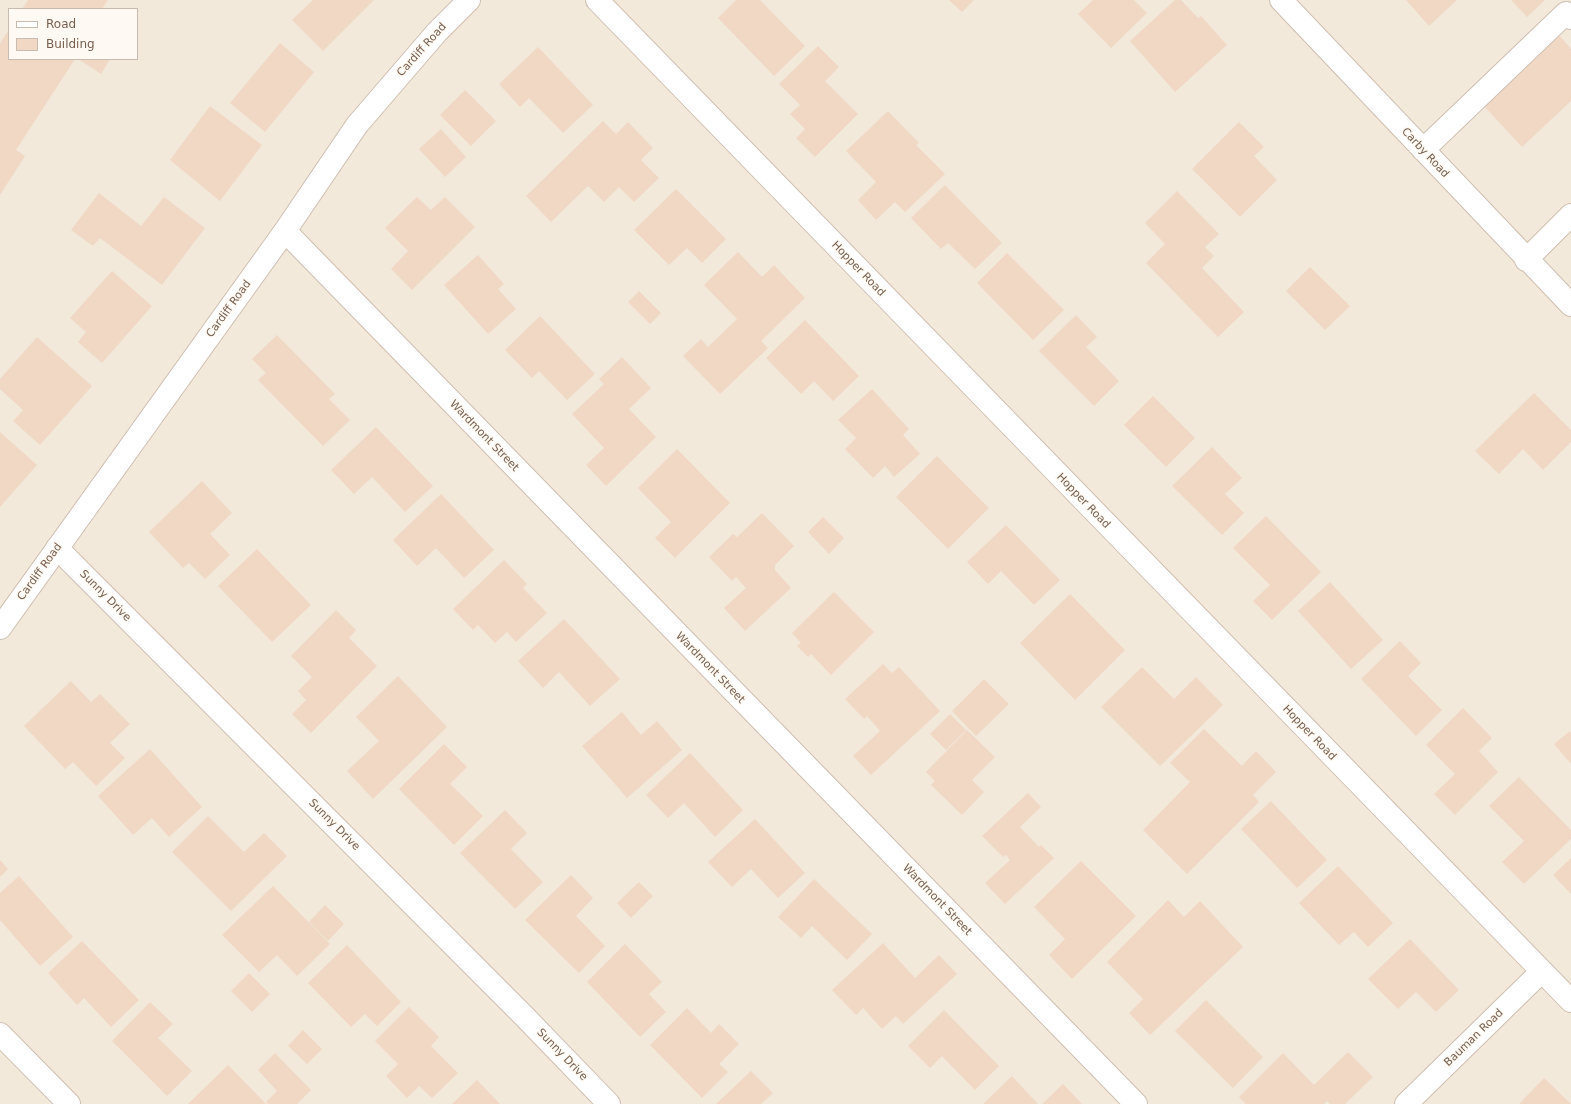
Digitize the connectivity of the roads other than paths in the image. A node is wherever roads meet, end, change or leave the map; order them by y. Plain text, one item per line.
1 (469, 0) edge
2 (597, 0) edge
3 (1281, 0) edge
4 (1571, 18) edge
5 (1423, 150) junction
6 (1571, 215) edge
7 (285, 231) junction
8 (1526, 260) junction
9 (1571, 305) edge
10 (57, 548) junction
11 (0, 628) edge
12 (1541, 972) junction
13 (1571, 1001) edge
14 (0, 1034) edge
15 (69, 1104) edge
16 (609, 1104) edge
17 (1136, 1104) edge
18 (1406, 1104) edge

1 - 7 street, Cardiff Road
2 - 12 street, Hopper Road
3 - 5 street, Carby Road
4 - 5 street
5 - 8 street, Carby Road
6 - 8 street
7 - 10 street, Cardiff Road
7 - 17 street, Wardmont Street
8 - 9 street, Carby Road
10 - 11 street, Cardiff Road
10 - 16 street, Sunny Drive
12 - 13 street, Hopper Road
12 - 18 street, Bauman Road
14 - 15 street

